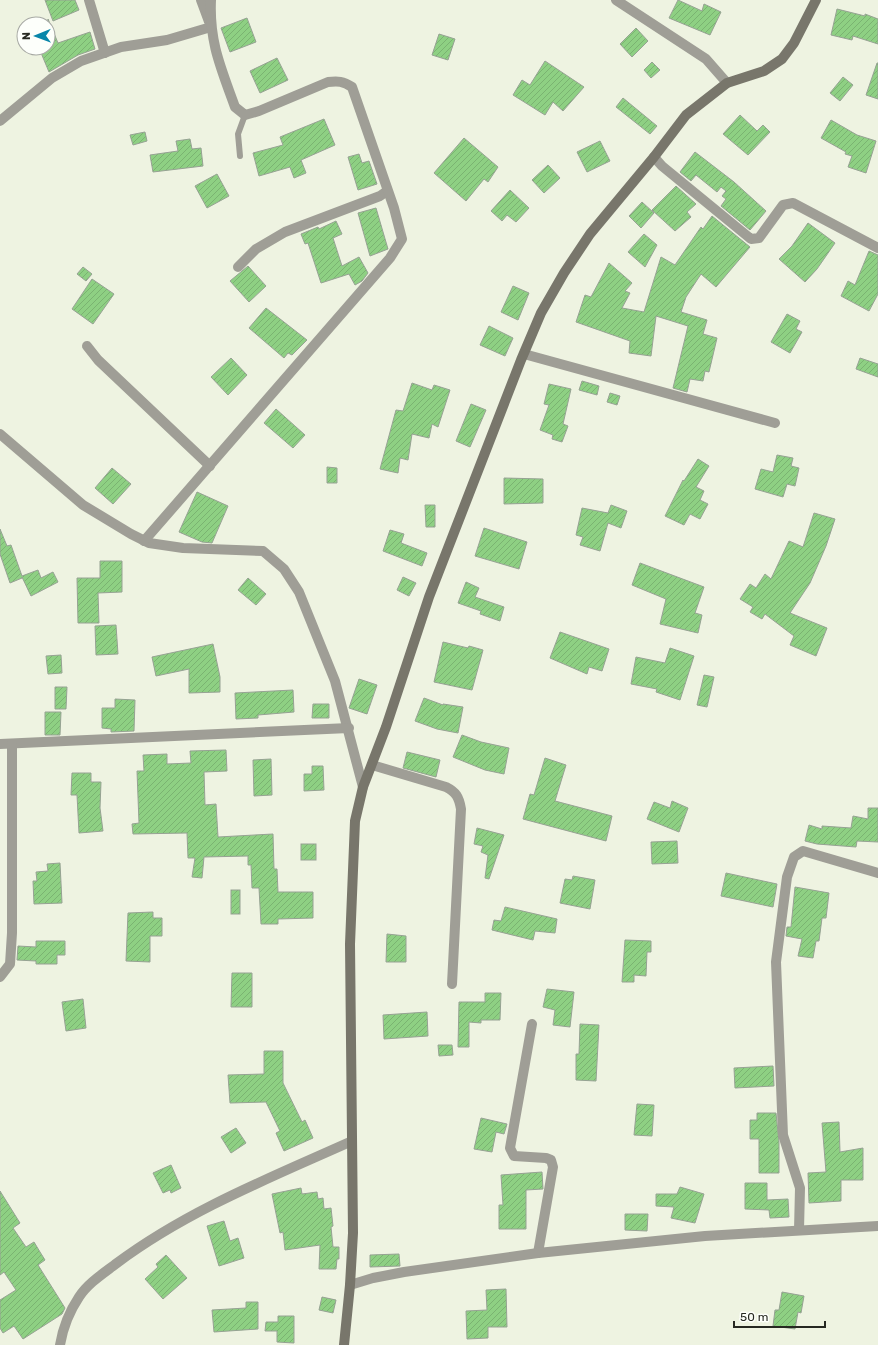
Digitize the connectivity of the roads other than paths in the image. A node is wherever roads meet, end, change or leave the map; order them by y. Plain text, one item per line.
1 (89, 0) edge
2 (201, 0) edge
3 (211, 0) edge
4 (616, 0) edge
5 (816, 0) edge
6 (211, 27) junction
7 (105, 53) junction
8 (727, 83) junction
9 (245, 115) junction
10 (0, 121) edge
11 (240, 156) dead end
12 (654, 157) junction
13 (387, 191) junction
14 (878, 248) edge
15 (238, 267) dead end
16 (87, 346) dead end
17 (524, 354) junction
18 (775, 423) dead end
19 (0, 434) edge
20 (210, 466) junction
21 (144, 541) junction
22 (349, 728) junction
23 (0, 744) edge
24 (12, 744) junction
25 (372, 765) junction
26 (363, 787) junction
27 (878, 873) edge
28 (0, 977) edge
29 (452, 984) dead end
30 (532, 1024) dead end
31 (352, 1141) junction
32 (878, 1226) edge
33 (799, 1230) junction
34 (538, 1253) junction
35 (350, 1285) junction
36 (60, 1345) edge
37 (344, 1345) edge

1 - 7 street
2 - 6 street
3 - 6 street
4 - 8 street
5 - 8 street
6 - 7 street
6 - 9 street
7 - 10 street
8 - 12 street
9 - 11 lane
9 - 13 street
12 - 14 street
12 - 17 street
13 - 15 street
13 - 20 street
16 - 20 street
17 - 18 street
17 - 25 street
19 - 21 street
20 - 21 street
21 - 22 street
22 - 24 street
22 - 26 street
23 - 24 street
24 - 28 street
25 - 26 street
25 - 29 street
26 - 31 street
27 - 33 street
30 - 34 street
31 - 35 street
31 - 36 street
32 - 33 street
33 - 34 street
34 - 35 street
35 - 37 street

